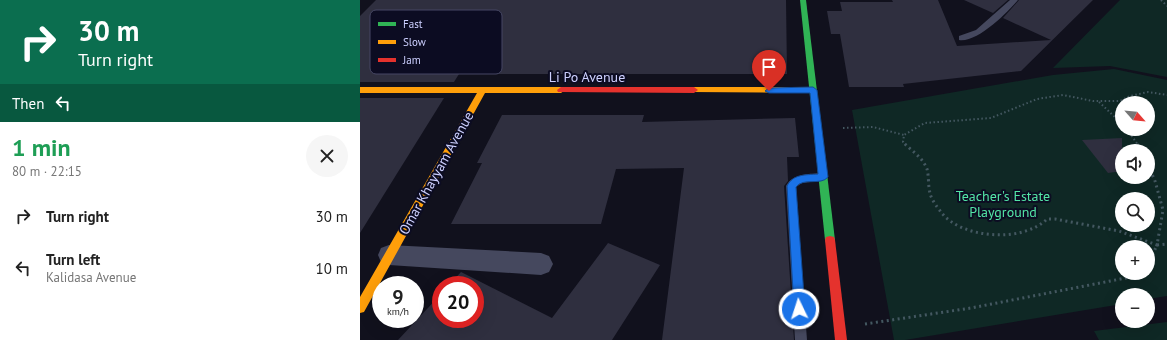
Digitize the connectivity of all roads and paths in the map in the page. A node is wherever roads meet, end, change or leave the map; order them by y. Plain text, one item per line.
1 (803, 0) edge
2 (1014, 0) edge
3 (1161, 0) edge
4 (1167, 6) edge
5 (962, 38) dead end
6 (360, 90) edge
7 (813, 90) junction
8 (482, 91) junction
9 (1167, 95) edge
10 (1098, 101) junction
11 (1115, 117) edge
12 (843, 128) dead end
13 (904, 135) junction
14 (823, 177) junction
15 (1155, 181) edge
16 (1156, 244) junction
17 (1167, 244) edge
18 (389, 256) junction
19 (541, 264) dead end
20 (1120, 280) edge
21 (360, 308) edge
22 (839, 328) junction
23 (801, 340) edge
24 (841, 340) edge

1 - 7 street
2 - 5 lane
3 - 4 path
6 - 8 street, Li Po Avenue
7 - 8 street, Li Po Avenue
7 - 14 street
8 - 18 street, Omar Khayyam Avenue
9 - 10 path
10 - 11 path
10 - 13 path
12 - 13 path
13 - 16 path
14 - 22 street
14 - 23 lane
15 - 16 path
16 - 17 path
18 - 19 street, Omar Khayyam Avenue
18 - 21 street, Omar Khayyam Avenue
20 - 22 path
22 - 24 street

